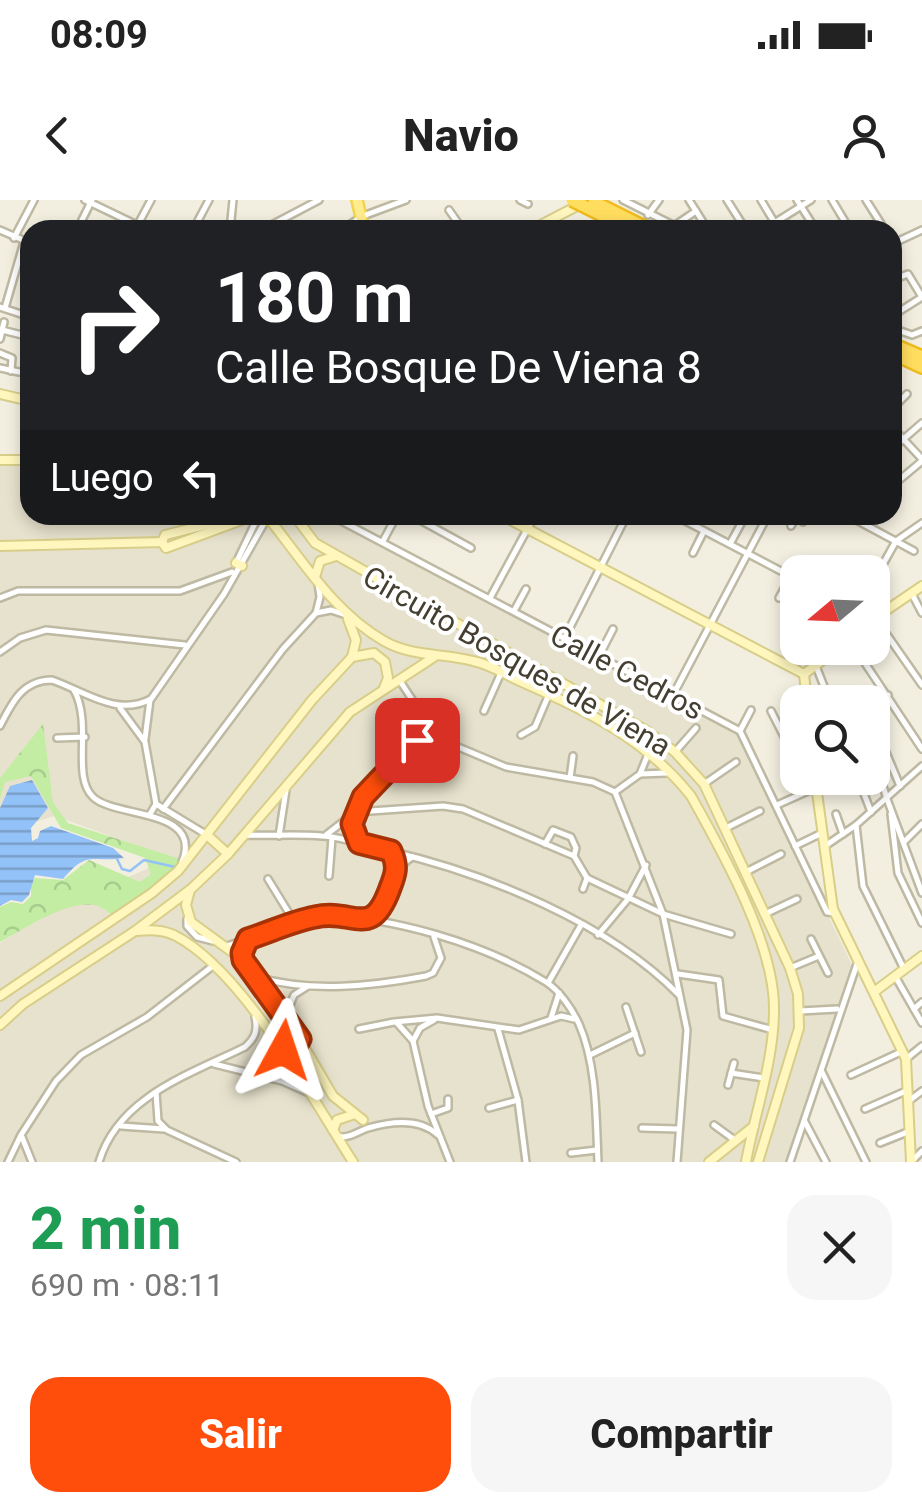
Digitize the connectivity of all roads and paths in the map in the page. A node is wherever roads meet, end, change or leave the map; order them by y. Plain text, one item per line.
1 (318, 200) edge
2 (358, 200) edge
3 (406, 200) edge
4 (520, 200) edge
5 (572, 200) edge
6 (623, 200) edge
7 (659, 200) edge
8 (689, 200) edge
9 (811, 200) edge
10 (89, 201) edge
11 (590, 202) edge
12 (799, 203) edge
13 (528, 204) dead end
14 (449, 210) dead end
15 (696, 211) junction
16 (648, 214) junction
17 (363, 216) junction
18 (122, 220) edge
19 (281, 220) edge
20 (356, 220) edge
21 (363, 220) edge
22 (456, 220) edge
23 (552, 220) edge
24 (617, 220) edge
25 (629, 220) edge
26 (661, 220) edge
27 (683, 220) edge
28 (702, 220) edge
29 (778, 220) edge
30 (20, 227) edge
31 (0, 230) edge
32 (14, 238) junction
33 (20, 240) edge
34 (20, 261) edge
35 (902, 275) edge
36 (922, 297) edge
37 (2, 307) edge
38 (4, 322) dead end
39 (2, 330) edge
40 (0, 339) edge
41 (0, 353) edge
42 (0, 368) edge
43 (11, 370) junction
44 (19, 372) dead end
45 (908, 394) dead end
46 (902, 400) edge
47 (922, 423) edge
48 (904, 440) joint
49 (922, 460) edge
50 (902, 477) edge
51 (922, 523) edge
52 (215, 525) edge
53 (231, 525) edge
54 (260, 525) edge
55 (274, 525) edge
56 (300, 525) edge
57 (350, 525) edge
58 (392, 525) edge
59 (429, 525) edge
60 (520, 525) edge
61 (529, 525) edge
62 (622, 525) edge
63 (694, 525) edge
64 (740, 525) edge
65 (763, 525) edge
66 (869, 525) edge
67 (527, 529) junction
68 (704, 530) junction
69 (185, 536) junction
70 (383, 541) junction
71 (896, 541) junction
72 (730, 544) junction
73 (0, 546) edge
74 (471, 548) dead end
75 (914, 551) dead end
76 (308, 552) junction
77 (693, 552) dead end
78 (748, 554) junction
79 (888, 555) edge
80 (336, 556) junction
81 (236, 567) junction
82 (600, 568) junction
83 (780, 571) edge
84 (316, 578) junction
85 (922, 586) edge
86 (526, 589) dead end
87 (224, 594) junction
88 (912, 594) junction
89 (0, 598) edge
90 (490, 598) junction
91 (890, 609) edge
92 (514, 611) junction
93 (316, 613) junction
94 (922, 614) edge
95 (346, 615) junction
96 (711, 624) junction
97 (613, 629) dead end
98 (478, 638) junction
99 (564, 639) junction
100 (890, 642) edge
101 (186, 646) junction
102 (0, 652) edge
103 (481, 653) junction
104 (352, 656) junction
105 (434, 657) junction
106 (598, 658) junction
107 (816, 666) joint
108 (500, 673) junction
109 (804, 674) junction
110 (399, 680) junction
111 (805, 685) edge
112 (823, 685) edge
113 (922, 686) edge
114 (73, 688) junction
115 (384, 688) junction
116 (549, 694) junction
117 (92, 696) junction
118 (672, 697) junction
119 (890, 698) edge
120 (150, 699) junction
121 (82, 704) junction
122 (0, 707) edge
123 (120, 708) junction
124 (8, 710) junction
125 (752, 710) dead end
126 (771, 711) dead end
127 (484, 712) dead end
128 (0, 726) edge
129 (423, 727) junction
130 (696, 728) dead end
131 (780, 729) edge
132 (740, 731) junction
133 (521, 735) dead end
134 (85, 736) junction
135 (432, 736) junction
136 (57, 738) dead end
137 (417, 740) junction
138 (145, 742) junction
139 (648, 750) junction
140 (922, 750) edge
141 (676, 752) junction
142 (574, 756) dead end
143 (736, 762) dead end
144 (890, 762) edge
145 (922, 766) edge
146 (640, 774) junction
147 (674, 774) junction
148 (570, 778) junction
149 (704, 784) junction
150 (900, 786) junction
151 (286, 787) junction
152 (615, 792) junction
153 (795, 795) edge
154 (816, 795) edge
155 (864, 795) edge
156 (885, 795) edge
157 (886, 799) junction
158 (156, 804) junction
159 (776, 805) junction
160 (164, 809) junction
161 (890, 810) junction
162 (760, 811) dead end
163 (356, 812) junction
164 (871, 812) junction
165 (150, 814) junction
166 (836, 814) dead end
167 (721, 817) junction
168 (922, 824) edge
169 (856, 825) junction
170 (726, 827) junction
171 (709, 829) junction
172 (822, 832) junction
173 (843, 834) junction
174 (207, 835) junction
175 (244, 835) junction
176 (279, 836) junction
177 (328, 837) junction
178 (905, 841) junction
179 (359, 843) junction
180 (545, 844) junction
181 (795, 846) junction
182 (825, 846) junction
183 (391, 851) junction
184 (228, 854) junction
185 (781, 854) dead end
186 (415, 855) junction
187 (574, 856) junction
188 (646, 865) junction
189 (397, 870) junction
190 (178, 871) junction
191 (922, 871) edge
192 (746, 872) junction
193 (328, 876) dead end
194 (916, 876) junction
195 (587, 878) junction
196 (268, 879) dead end
197 (191, 889) junction
198 (582, 889) dead end
199 (922, 893) edge
200 (628, 900) junction
201 (797, 900) dead end
202 (922, 904) edge
203 (914, 908) junction
204 (382, 910) junction
205 (835, 913) junction
206 (663, 914) junction
207 (766, 914) junction
208 (366, 920) junction
209 (187, 921) junction
210 (388, 923) junction
211 (922, 923) edge
212 (295, 924) junction
213 (102, 926) junction
214 (580, 926) junction
215 (135, 931) junction
216 (433, 934) junction
217 (730, 934) dead end
218 (598, 935) junction
219 (178, 936) junction
220 (811, 938) dead end
221 (248, 939) junction
222 (80, 940) junction
223 (216, 940) junction
224 (193, 942) junction
225 (455, 942) junction
226 (113, 945) junction
227 (227, 946) junction
228 (441, 949) junction
229 (819, 956) junction
230 (922, 956) edge
231 (93, 958) junction
232 (243, 960) junction
233 (858, 961) junction
234 (214, 965) junction
235 (790, 968) junction
236 (904, 969) junction
237 (828, 973) dead end
238 (678, 974) junction
239 (894, 976) junction
240 (257, 977) junction
241 (548, 983) junction
242 (311, 984) junction
243 (874, 992) junction
244 (559, 993) junction
245 (0, 996) edge
246 (682, 997) junction
247 (922, 1002) edge
248 (626, 1007) dead end
249 (836, 1009) dead end
250 (914, 1009) junction
251 (800, 1011) junction
252 (255, 1014) junction
253 (286, 1016) junction
254 (436, 1018) junction
255 (552, 1018) junction
256 (577, 1020) junction
257 (394, 1022) junction
258 (922, 1023) edge
259 (0, 1025) edge
260 (497, 1027) junction
261 (359, 1029) dead end
262 (508, 1029) junction
263 (773, 1030) junction
264 (635, 1033) junction
265 (300, 1039) junction
266 (413, 1041) junction
267 (504, 1041) junction
268 (922, 1046) edge
269 (283, 1050) junction
270 (769, 1051) junction
271 (642, 1052) dead end
272 (792, 1052) junction
273 (590, 1054) junction
274 (905, 1055) junction
275 (734, 1063) dead end
276 (211, 1064) junction
277 (822, 1072) junction
278 (731, 1074) junction
279 (851, 1076) dead end
280 (764, 1078) junction
281 (728, 1085) dead end
282 (922, 1091) edge
283 (156, 1092) junction
284 (311, 1094) junction
285 (910, 1095) junction
286 (448, 1099) dead end
287 (518, 1100) junction
288 (338, 1102) junction
289 (489, 1108) dead end
290 (865, 1109) dead end
291 (429, 1110) junction
292 (323, 1114) junction
293 (361, 1121) junction
294 (417, 1122) junction
295 (805, 1122) junction
296 (714, 1124) dead end
297 (118, 1126) junction
298 (754, 1126) junction
299 (642, 1128) dead end
300 (678, 1129) junction
301 (166, 1130) junction
302 (910, 1131) junction
303 (335, 1133) junction
304 (21, 1135) junction
305 (440, 1137) junction
306 (349, 1138) junction
307 (736, 1141) junction
308 (880, 1142) dead end
309 (598, 1150) junction
310 (922, 1151) edge
311 (571, 1152) dead end
312 (351, 1158) edge
313 (712, 1160) edge
314 (8, 1162) edge
315 (32, 1162) edge
316 (99, 1162) edge
317 (236, 1162) edge
318 (450, 1162) edge
319 (526, 1162) edge
320 (598, 1162) edge
321 (677, 1162) edge
322 (726, 1162) edge
323 (746, 1162) edge
324 (758, 1162) edge
325 (790, 1162) edge
326 (826, 1162) edge
327 (866, 1162) edge
328 (911, 1162) edge

1 - 19 street
2 - 17 main road
3 - 17 street
4 - 13 street
5 - 11 highway, bridge
6 - 16 street
7 - 16 street
8 - 15 street
9 - 12 street
10 - 18 street
11 - 23 main road
11 - 24 highway
11 - 25 highway
12 - 29 street
14 - 22 street
15 - 27 street
15 - 28 street
16 - 26 street
17 - 20 street
17 - 21 main road
30 - 32 street
31 - 32 street
32 - 33 street
34 - 37 street
35 - 36 street
38 - 39 street
39 - 40 street
41 - 43 street
42 - 43 street
43 - 44 street
45 - 46 street
47 - 48 street
48 - 49 street
49 - 50 street
51 - 71 street
52 - 69 main road
53 - 69 main road
54 - 81 street
55 - 76 main road, Circuito Bosques de Viena
56 - 76 main road, Circuito Bosques de Viena
57 - 70 street, Calle Cedros
58 - 70 street
59 - 74 street
60 - 67 main road
61 - 67 street
62 - 82 street
63 - 68 street
64 - 72 street
65 - 78 street
66 - 71 street
67 - 82 main road
67 - 90 street
68 - 72 street
68 - 77 street
69 - 73 main road
70 - 90 street, Calle Cedros
71 - 75 street
71 - 79 street
72 - 78 street
76 - 80 main road, Circuito Bosques de Viena
76 - 84 main road, Circuito Bosques de Viena
78 - 83 street
78 - 96 street
80 - 84 main road
80 - 98 main road, Circuito Bosques de Viena
81 - 87 street
81 - 87 street
81 - 89 street
82 - 96 main road
82 - 99 street
84 - 93 street
84 - 95 main road, Circuito Bosques de Viena
85 - 88 main road
86 - 92 street
87 - 101 street
88 - 91 main road
88 - 94 street
90 - 92 street, Calle Cedros
92 - 99 street, Calle Cedros
93 - 95 street
93 - 160 street
95 - 104 main road, Circuito Bosques de Viena
95 - 105 main road, Circuito Bosques de Viena
96 - 109 main road
96 - 118 street
97 - 106 street
98 - 103 main road, Circuito Bosques de Viena
98 - 103 main road
99 - 106 street, Calle Cedros
100 - 113 street
101 - 102 street
101 - 120 street
103 - 105 main road, Circuito Bosques de Viena
103 - 108 main road, Circuito Bosques de Viena
103 - 141 main road, Circuito Bosques de Viena
104 - 115 main road
104 - 174 main road
105 - 110 main road
106 - 118 street, Calle Cedros
107 - 109 main road
107 - 112 street
108 - 116 main road, Circuito Bosques de Viena
108 - 127 street
109 - 111 main road
110 - 115 main road
110 - 129 street
114 - 117 street
114 - 121 street
114 - 124 street
115 - 151 main road
116 - 133 street
116 - 139 main road, Circuito Bosques de Viena
117 - 121 street
117 - 123 street
118 - 132 street, Calle Cedros
119 - 140 street
120 - 123 street
120 - 138 street
121 - 134 street
122 - 124 street
123 - 138 street
124 - 128 street
125 - 132 street
126 - 131 street
129 - 135 street
129 - 137 street
130 - 141 street
132 - 159 street, Calle Cedros
134 - 136 street
134 - 165 street
135 - 137 street
135 - 148 street
137 - 163 street
138 - 158 street
139 - 146 street
139 - 147 main road, Circuito Bosques de Viena
141 - 149 main road, Circuito Bosques de Viena
142 - 148 street
143 - 149 street
144 - 150 street
145 - 150 street
146 - 147 street
146 - 152 street
147 - 171 main road, Circuito Bosques de Viena
148 - 152 street
149 - 167 main road, Circuito Bosques de Viena
150 - 157 street
151 - 175 main road
151 - 176 street
152 - 188 street
153 - 159 street
154 - 172 main road
155 - 164 street
156 - 157 street
157 - 161 street
157 - 164 street
158 - 160 street
158 - 165 street
159 - 181 street, Calle Cedros
160 - 174 street
161 - 178 street
161 - 203 street
162 - 170 street
163 - 177 street
163 - 179 street
163 - 180 street
164 - 169 street
165 - 190 street
166 - 173 street
167 - 170 main road, Circuito Bosques de Viena
167 - 171 main road
168 - 178 street
169 - 173 street
169 - 236 street
170 - 171 main road
170 - 192 main road, Circuito Bosques de Viena
171 - 263 main road, Circuito Bosques de Viena
172 - 181 street
172 - 182 main road
173 - 182 street
174 - 184 main road
174 - 190 main road
175 - 176 street
175 - 184 main road
176 - 177 street
177 - 179 street
177 - 193 street
178 - 194 street
179 - 183 street
180 - 187 street
180 - 187 street
181 - 205 street, Calle Cedros
182 - 205 main road
183 - 186 street
183 - 189 street
184 - 197 main road
185 - 192 street
186 - 189 street
186 - 214 street
187 - 195 street
188 - 200 street
188 - 206 street
189 - 204 street
190 - 213 main road
191 - 194 street
192 - 207 main road, Circuito Bosques de Viena
194 - 199 street
195 - 198 street
195 - 200 street
196 - 212 street
197 - 209 main road
197 - 215 main road
200 - 206 street
200 - 218 street
201 - 207 street
202 - 203 street
203 - 211 street
204 - 208 street
204 - 210 street
205 - 233 main road
206 - 217 street
206 - 238 street
207 - 235 main road, Circuito Bosques de Viena
208 - 210 street
208 - 212 street
209 - 219 street
209 - 223 main road
209 - 224 street
210 - 216 street
212 - 221 street
213 - 222 main road
213 - 226 main road
214 - 218 street
214 - 241 street
215 - 219 main road
215 - 226 main road
216 - 225 street
216 - 228 street
218 - 246 street
219 - 224 main road
220 - 229 street
221 - 227 street
221 - 232 street
222 - 231 main road
222 - 245 main road
223 - 224 street
223 - 227 main road
224 - 234 main road
225 - 228 street
225 - 241 street
226 - 231 main road
227 - 232 main road
228 - 242 street
229 - 235 street
229 - 237 street
230 - 236 main road
231 - 259 main road
232 - 240 main road
233 - 243 main road
233 - 277 street
234 - 252 main road
234 - 304 street
235 - 251 main road, Circuito Bosques de Viena
236 - 239 main road
238 - 246 street
238 - 263 street
239 - 243 main road
239 - 250 street
240 - 242 street
240 - 253 main road
241 - 244 street
242 - 253 street
243 - 274 main road
244 - 255 street
244 - 256 street
246 - 300 street
247 - 250 street
248 - 264 street
249 - 251 street
250 - 258 street
251 - 272 main road, Circuito Bosques de Viena
252 - 269 main road
252 - 276 street
253 - 265 main road
254 - 257 street
254 - 260 street
254 - 266 street
255 - 256 street
255 - 262 street
256 - 273 street
257 - 261 street
257 - 266 street
260 - 262 street
260 - 267 street
262 - 267 street
263 - 270 main road, Circuito Bosques de Viena
264 - 271 street
264 - 273 street
265 - 269 main road
265 - 288 main road
266 - 291 street
267 - 287 street
268 - 274 street
269 - 284 main road
270 - 272 main road
270 - 280 main road, Circuito Bosques de Viena
272 - 324 main road, Circuito Bosques de Viena
273 - 309 street
274 - 279 street
274 - 285 main road
275 - 278 street
276 - 283 street
276 - 284 street
277 - 295 street
277 - 327 street
278 - 280 street
278 - 281 street
280 - 298 main road, Circuito Bosques de Viena
282 - 285 street
283 - 297 street
283 - 301 street
284 - 292 main road
285 - 290 street
285 - 302 main road
286 - 291 street
287 - 289 street
287 - 319 street
288 - 292 main road
288 - 293 main road
291 - 294 street
291 - 305 street
292 - 303 main road
293 - 294 street
293 - 303 main road
293 - 306 street
294 - 305 street
295 - 325 street
295 - 326 street
296 - 307 street
297 - 301 street
297 - 316 street
298 - 307 main road
298 - 323 main road, Circuito Bosques de Viena
299 - 300 street
300 - 321 street
301 - 317 street
302 - 308 street
302 - 328 main road
303 - 306 street
303 - 312 main road
304 - 314 street
304 - 315 street
305 - 318 street
306 - 312 street
307 - 313 main road
309 - 311 street
309 - 320 street
310 - 328 street
313 - 322 main road

